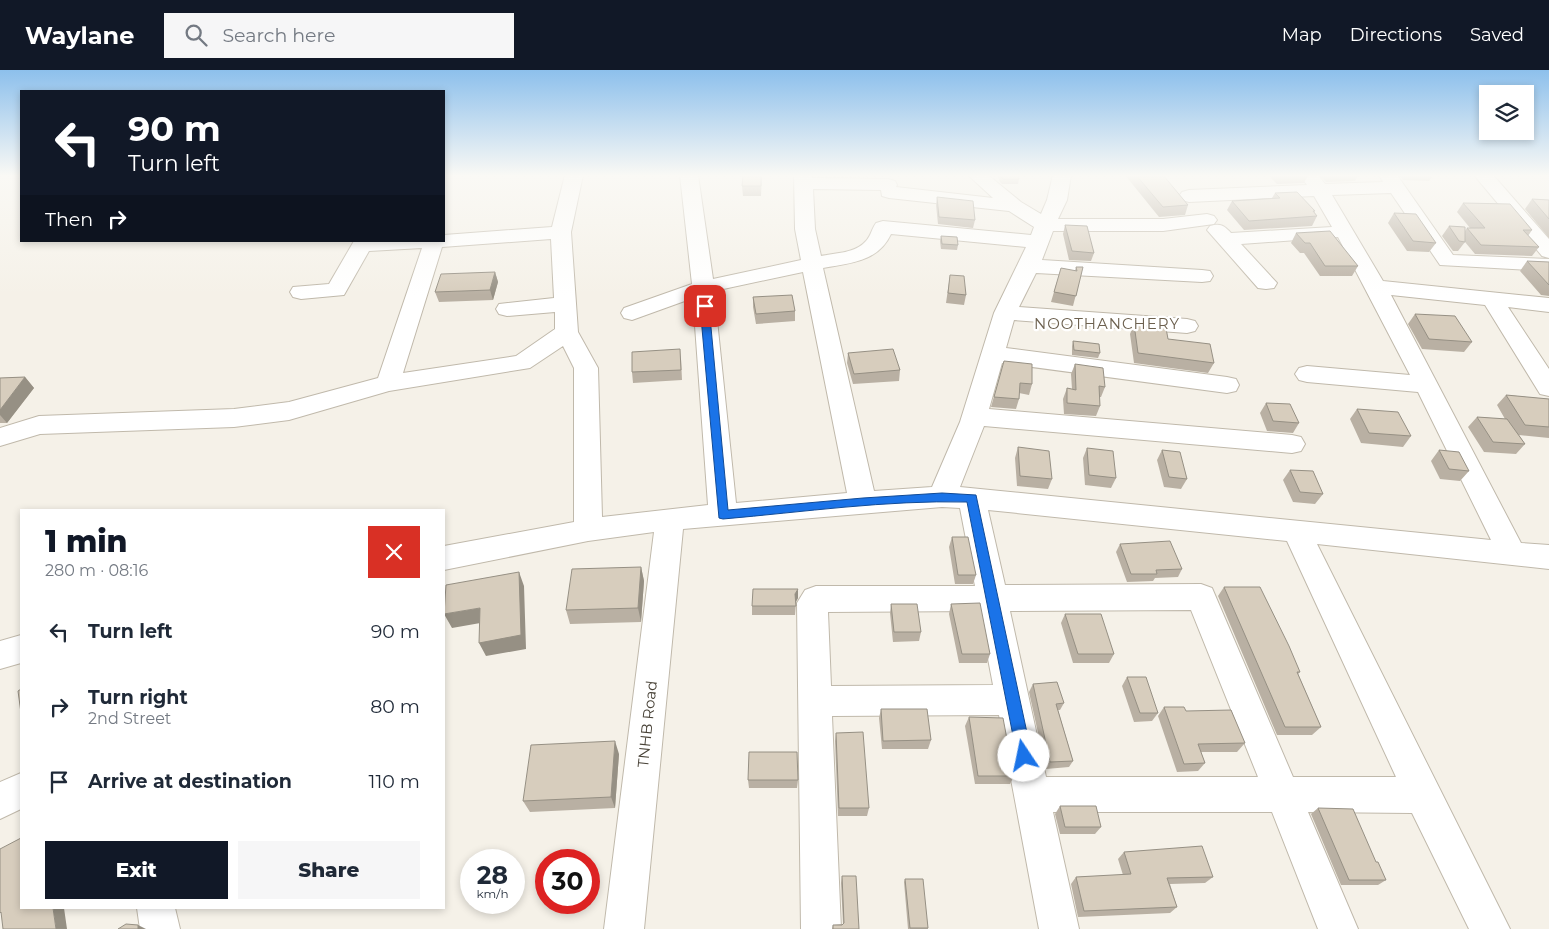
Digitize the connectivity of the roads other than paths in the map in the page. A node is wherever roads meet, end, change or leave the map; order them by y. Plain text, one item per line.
1 (565, 215) edge
2 (694, 215) edge
3 (805, 215) edge
4 (884, 215) edge
5 (1023, 215) edge
6 (1050, 215) edge
7 (1203, 215) edge
8 (1334, 215) edge
9 (1415, 215) edge
10 (1517, 215) edge
11 (1207, 220) junction
12 (883, 227) junction
13 (561, 232) junction
14 (1344, 232) junction
15 (1042, 233) junction
16 (1225, 239) junction
17 (445, 241) edge
18 (416, 242) edge
19 (434, 242) edge
20 (1549, 252) edge
21 (812, 264) junction
22 (1549, 265) edge
23 (1029, 266) junction
24 (1202, 276) dead end
25 (1266, 283) dead end
26 (1375, 286) junction
27 (703, 287) junction
28 (301, 292) dead end
29 (1492, 299) junction
30 (566, 304) junction
31 (1549, 305) edge
32 (507, 309) dead end
33 (632, 313) dead end
34 (1004, 313) junction
35 (1187, 326) dead end
36 (568, 332) junction
37 (993, 354) junction
38 (1307, 374) dead end
39 (388, 383) junction
40 (1226, 385) dead end
41 (1428, 385) junction
42 (1549, 388) edge
43 (975, 417) junction
44 (0, 437) edge
45 (1292, 444) dead end
46 (957, 497) junction
47 (863, 502) junction
48 (723, 515) junction
49 (670, 519) junction
50 (588, 530) junction
51 (1296, 531) junction
52 (1512, 554) junction
53 (1549, 557) edge
54 (445, 558) edge
55 (992, 597) junction
56 (20, 649) edge
57 (0, 655) edge
58 (1013, 700) junction
59 (814, 701) junction
60 (20, 791) edge
61 (1032, 794) junction
62 (1282, 795) junction
63 (1422, 795) junction
64 (0, 801) edge
65 (156, 909) edge
66 (160, 929) edge
67 (624, 929) edge
68 (821, 929) edge
69 (1059, 929) edge
70 (1338, 929) edge
71 (1490, 929) edge

1 - 13 street
2 - 27 street
3 - 21 street
4 - 12 street
5 - 15 street
6 - 15 street
7 - 11 street
8 - 14 street
9 - 22 street
10 - 20 street
11 - 15 street
11 - 16 street
12 - 15 street
12 - 21 street
13 - 17 street
13 - 30 street
14 - 16 street
14 - 26 street
15 - 23 street
16 - 25 street
18 - 28 street
19 - 39 street
21 - 27 street
21 - 47 street
23 - 24 street
23 - 34 street
26 - 29 street
26 - 41 street
27 - 33 street
27 - 48 street
29 - 31 street
29 - 42 street
30 - 32 street
30 - 36 street
34 - 35 street
34 - 37 street
36 - 39 street
36 - 50 street
37 - 40 street
37 - 43 street
38 - 41 street
39 - 44 street
41 - 52 street
43 - 45 street
43 - 46 street
46 - 47 street
46 - 51 street
46 - 55 street
47 - 48 street
48 - 49 street
49 - 50 street
49 - 67 street, TNHB Road
50 - 54 street
51 - 52 street
51 - 63 street
52 - 53 street
55 - 58 street
55 - 59 street
55 - 62 street
56 - 57 street
58 - 59 street
58 - 61 street
59 - 68 street
60 - 64 street
61 - 62 street
61 - 69 street
62 - 63 street
62 - 70 street
63 - 71 street
65 - 66 street

